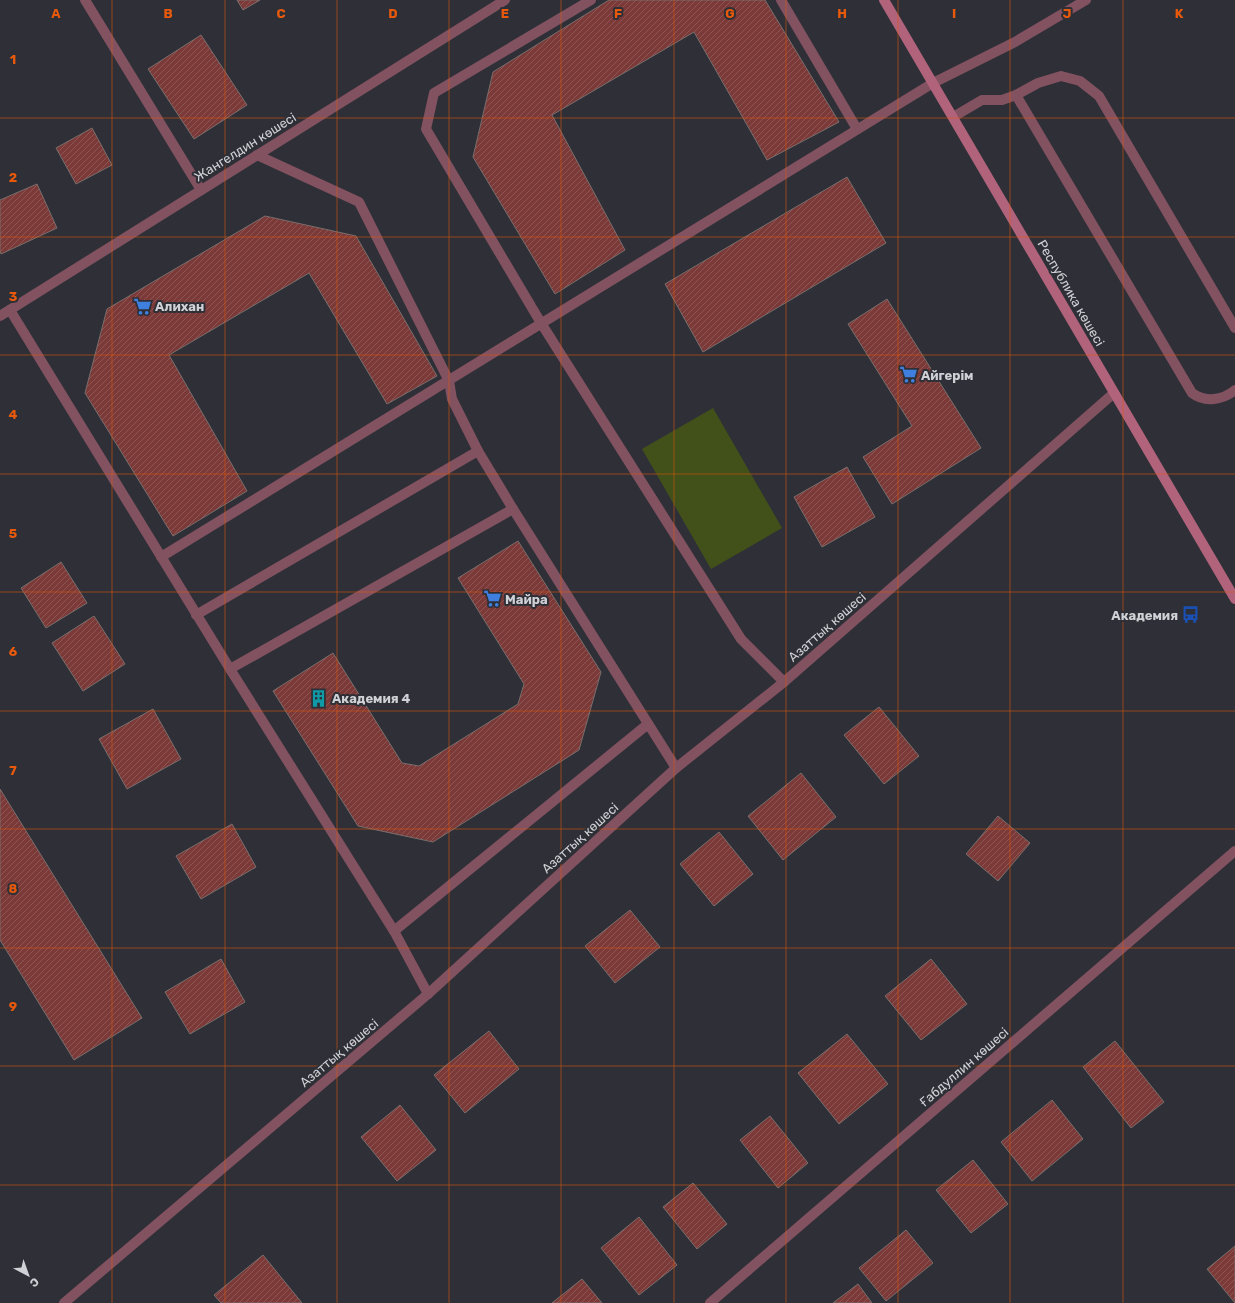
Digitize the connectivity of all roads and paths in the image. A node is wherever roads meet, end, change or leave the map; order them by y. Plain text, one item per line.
1 (85, 0) edge
2 (505, 0) edge
3 (591, 0) edge
4 (781, 0) edge
5 (884, 0) edge
6 (1086, 0) edge
7 (932, 83) junction
8 (1016, 96) junction
9 (953, 117) junction
10 (857, 129) junction
11 (256, 155) junction
12 (201, 190) junction
13 (10, 310) junction
14 (0, 316) edge
15 (541, 323) junction
16 (1235, 328) edge
17 (449, 381) junction
18 (1235, 390) edge
19 (1114, 392) junction
20 (478, 451) junction
21 (513, 509) junction
22 (161, 556) junction
23 (1235, 599) edge
24 (196, 615) junction
25 (230, 669) junction
26 (784, 682) junction
27 (648, 724) junction
28 (676, 768) junction
29 (1235, 851) edge
30 (394, 931) junction
31 (428, 994) junction
32 (64, 1303) edge
33 (710, 1303) edge

1 - 12 street
2 - 11 street, Жангелдин көшесі
3 - 15 street
4 - 10 street
5 - 7 main road, Республика көшесі
6 - 7 street
7 - 9 main road, Республика көшесі
7 - 10 street
8 - 9 street
8 - 16 street
8 - 18 street
9 - 19 main road, Республика көшесі
10 - 15 street
11 - 12 street, Жангелдин көшесі
11 - 17 street
12 - 13 street, Жангелдин көшесі
13 - 14 street, Жангелдин көшесі
13 - 22 street
15 - 17 street
15 - 26 street
17 - 20 street
17 - 22 street
19 - 23 main road, Республика көшесі
19 - 26 street, Азаттық көшесі
20 - 21 street
20 - 24 street
21 - 25 street
21 - 27 street
22 - 24 street
24 - 25 street
25 - 30 street
26 - 28 street, Азаттық көшесі
27 - 28 street
27 - 30 street
28 - 31 street, Азаттық көшесі
29 - 33 street, Ғабдуллин көшесі
30 - 31 street
31 - 32 street, Азаттық көшесі

